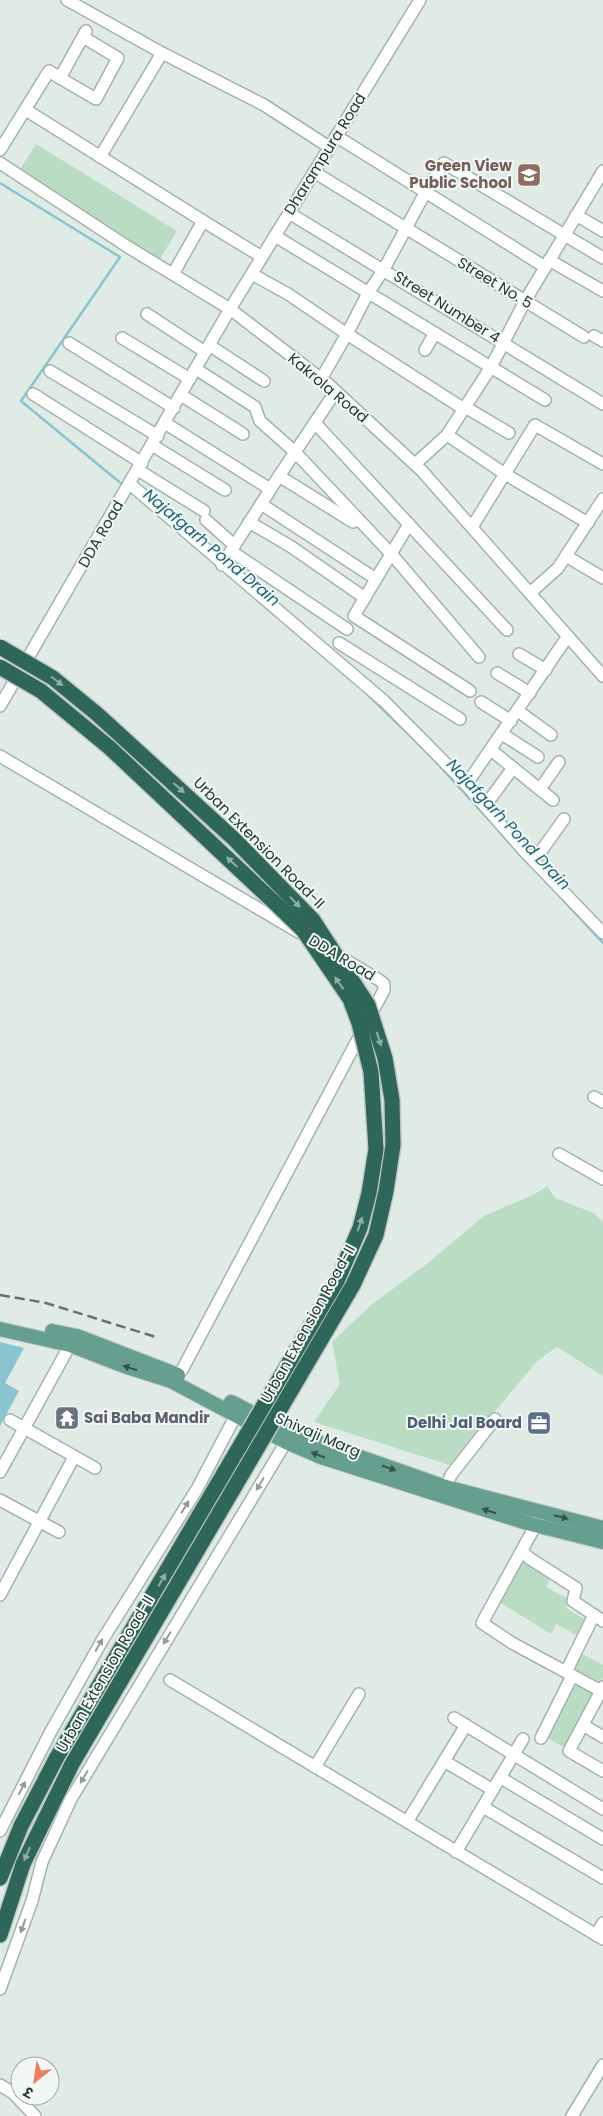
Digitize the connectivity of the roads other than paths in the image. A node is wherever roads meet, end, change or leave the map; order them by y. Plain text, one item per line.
1 (67, 0) edge
2 (420, 0) edge
3 (162, 53) junction
4 (60, 78) junction
5 (26, 110) junction
6 (336, 136) junction
7 (329, 148) junction
8 (0, 150) edge
9 (100, 157) junction
10 (0, 163) edge
11 (603, 171) edge
12 (314, 172) junction
13 (425, 193) junction
14 (289, 212) junction
15 (576, 215) junction
16 (203, 222) junction
17 (406, 228) junction
18 (603, 231) edge
19 (565, 234) junction
20 (275, 236) junction
21 (262, 257) junction
22 (603, 258) edge
23 (547, 264) junction
24 (384, 269) junction
25 (173, 274) junction
26 (252, 274) junction
27 (603, 291) edge
28 (368, 292) junction
29 (525, 301) junction
30 (230, 309) junction
31 (147, 314) dead end
32 (435, 333) junction
33 (347, 334) junction
34 (122, 338) dead end
35 (594, 338) edge
36 (503, 342) junction
37 (69, 343) dead end
38 (207, 349) junction
39 (425, 350) dead end
40 (491, 367) junction
41 (50, 371) dead end
42 (193, 374) junction
43 (321, 379) junction
44 (264, 381) dead end
45 (336, 392) junction
46 (33, 394) dead end
47 (181, 395) junction
48 (545, 400) dead end
49 (603, 404) edge
50 (174, 408) junction
51 (465, 408) junction
52 (165, 423) junction
53 (315, 423) junction
54 (509, 433) dead end
55 (243, 434) dead end
56 (447, 435) junction
57 (155, 440) junction
58 (295, 452) junction
59 (415, 464) junction
60 (603, 464) edge
61 (140, 466) junction
62 (505, 474) junction
63 (279, 476) junction
64 (128, 488) junction
65 (270, 489) junction
66 (225, 490) dead end
67 (603, 499) edge
68 (261, 504) junction
69 (599, 515) edge
70 (249, 522) junction
71 (409, 524) junction
72 (588, 524) junction
73 (472, 527) junction
74 (369, 532) junction
75 (233, 548) junction
76 (390, 554) junction
77 (566, 556) junction
78 (222, 565) junction
79 (603, 578) edge
80 (376, 579) junction
81 (530, 593) junction
82 (365, 598) junction
83 (354, 616) junction
84 (347, 628) junction
85 (506, 630) dead end
86 (568, 636) junction
87 (339, 643) junction
88 (0, 647) edge
89 (332, 654) junction
90 (519, 654) dead end
91 (479, 657) dead end
92 (0, 667) edge
93 (546, 670) junction
94 (497, 673) dead end
95 (603, 676) edge
96 (470, 691) dead end
97 (530, 693) junction
98 (481, 702) dead end
99 (0, 706) edge
100 (518, 711) junction
101 (460, 719) dead end
102 (510, 722) junction
103 (502, 734) junction
104 (551, 735) dead end
105 (491, 750) junction
106 (0, 756) edge
107 (538, 757) dead end
108 (559, 762) dead end
109 (513, 768) junction
110 (466, 785) junction
111 (540, 789) junction
112 (553, 800) dead end
113 (485, 806) junction
114 (564, 819) dead end
115 (534, 861) junction
116 (603, 933) edge
117 (559, 1154) dead end
118 (603, 1178) edge
119 (0, 1321) edge
120 (0, 1329) edge
121 (70, 1345) junction
122 (179, 1373) junction
123 (236, 1415) junction
124 (496, 1419) dead end
125 (10, 1420) dead end
126 (24, 1428) junction
127 (286, 1442) junction
128 (74, 1457) junction
129 (95, 1468) dead end
130 (0, 1472) edge
131 (446, 1487) junction
132 (0, 1500) edge
133 (542, 1513) junction
134 (39, 1522) junction
135 (536, 1526) junction
136 (603, 1528) edge
137 (58, 1532) dead end
138 (603, 1542) edge
139 (522, 1550) junction
140 (0, 1595) edge
141 (599, 1618) edge
142 (569, 1674) junction
143 (170, 1680) dead end
144 (602, 1690) edge
145 (359, 1694) dead end
146 (599, 1706) edge
147 (454, 1718) dead end
148 (583, 1725) junction
149 (466, 1726) junction
150 (603, 1736) edge
151 (541, 1738) dead end
152 (523, 1739) dead end
153 (514, 1755) junction
154 (444, 1761) junction
155 (315, 1767) junction
156 (603, 1771) edge
157 (501, 1778) junction
158 (493, 1790) junction
159 (482, 1807) junction
160 (603, 1809) edge
161 (407, 1822) junction
162 (0, 1832) edge
163 (603, 1839) edge
164 (456, 1852) junction
165 (0, 1878) edge
166 (603, 1878) edge
167 (603, 1923) edge
168 (0, 1935) edge
169 (599, 1937) edge
170 (0, 1989) edge
171 (603, 2065) edge
172 (0, 2085) edge
173 (35, 2116) edge
174 (572, 2116) edge

1 - 3 street
2 - 6 street, Dharampura Road
3 - 7 street
3 - 9 street
4 - 4 street
4 - 5 street
5 - 8 street
5 - 9 street
6 - 7 street, Dharampura Road
6 - 13 street
7 - 12 street, Dharampura Road
9 - 16 street
10 - 25 street, Kakrola Road
11 - 15 street
12 - 14 street, Dharampura Road
12 - 17 street, Street No. 5
13 - 17 street
13 - 19 street
13 - 23 street
14 - 20 street, Dharampura Road
14 - 24 street, Street Number 4
15 - 18 street
15 - 19 street
16 - 21 street
16 - 25 street
17 - 24 street
17 - 29 street, Street No. 5
19 - 22 street
19 - 23 street
20 - 21 street, Dharampura Road
20 - 28 street
21 - 26 street, Dharampura Road
23 - 27 street
23 - 29 street
24 - 28 street
24 - 36 street, Street Number 4
25 - 30 street, Kakrola Road
26 - 30 street, Dharampura Road
26 - 33 street
28 - 32 street
28 - 33 street
29 - 35 street, Street No. 5
29 - 36 street
30 - 38 street, DDA Road
30 - 43 street, Kakrola Road
31 - 38 street
32 - 39 street
32 - 40 street
33 - 43 street
33 - 51 street
34 - 42 street
36 - 40 street
36 - 49 street, Street Number 4
37 - 50 street
38 - 42 street, DDA Road
38 - 44 street
40 - 48 street
40 - 51 street
41 - 57 street
42 - 47 street, DDA Road
42 - 58 street
43 - 45 street, Kakrola Road
45 - 53 street
45 - 59 street, Kakrola Road
46 - 61 street
47 - 50 street, DDA Road
47 - 55 street
50 - 52 street, DDA Road
51 - 54 street
51 - 56 street
52 - 57 street, DDA Road
52 - 65 street
53 - 58 street
53 - 71 street
56 - 59 street
56 - 62 street
57 - 61 street, DDA Road
57 - 66 street
58 - 63 street
58 - 74 street
59 - 73 street, Kakrola Road
60 - 62 street
61 - 64 street, DDA Road
61 - 75 street
62 - 72 street
62 - 73 street
63 - 65 street
63 - 74 street
64 - 78 street
64 - 99 street, DDA Road
65 - 68 street
67 - 69 street
68 - 70 street
68 - 80 street
69 - 72 street
70 - 75 street
70 - 82 street
71 - 76 street
71 - 85 street
72 - 77 street
73 - 81 street, Kakrola Road
74 - 76 street
75 - 78 street
75 - 84 street
76 - 80 street
76 - 91 street
77 - 79 street
77 - 81 street
78 - 89 street
80 - 82 street
81 - 86 street, Kakrola Road
82 - 83 street
83 - 84 street
83 - 96 street
84 - 87 street
86 - 93 street
86 - 95 street, Kakrola Road
87 - 89 street
87 - 101 street
88 -> 168 highway, Urban Extension Road-II, bridge
89 - 110 street
90 - 93 street
165 -> 92 highway, Urban Extension Road-II, bridge
93 - 97 street
94 - 97 street
97 - 100 street
98 - 102 street
100 - 102 street
100 - 104 street
102 - 103 street
103 - 105 street
103 - 107 street
105 - 109 street
105 - 110 street
106 - 122 street, DDA Road
108 - 111 street
109 - 111 street
109 - 113 street
110 - 113 street
111 - 112 street
113 - 115 street
114 - 115 street
115 - 116 street
117 - 118 street
119 - 122 main road, Shivaji Marg
120 - 121 main road, Shivaji Marg
123 -> 121 main road, Shivaji Marg
121 - 126 street
122 -> 131 main road, Shivaji Marg
123 - 127 main road, Shivaji Marg
162 -> 123 street
124 - 131 street
125 - 126 street
126 - 128 street
126 - 130 street
135 -> 127 main road, Shivaji Marg
127 -> 170 street
128 - 129 street
128 - 134 street
131 - 133 main road, Shivaji Marg
132 - 134 street
133 - 135 street
133 -> 136 main road, Shivaji Marg
134 - 137 street
134 - 140 street
135 - 138 main road, Shivaji Marg
135 - 139 street
139 - 141 street
139 - 142 street
141 - 142 street
142 - 144 street
142 - 151 street
143 - 155 street
144 - 146 street
145 - 155 street
146 - 148 street
147 - 149 street
148 - 150 street
148 - 156 street
149 - 153 street
149 - 154 street
152 - 153 street
153 - 157 street
153 - 160 street
154 - 158 street
154 - 161 street
155 - 161 street
157 - 158 street
157 - 163 street
158 - 159 street
159 - 164 street
159 - 166 street
161 - 164 street
164 - 169 street
167 - 169 street
171 - 174 street
172 - 173 street

